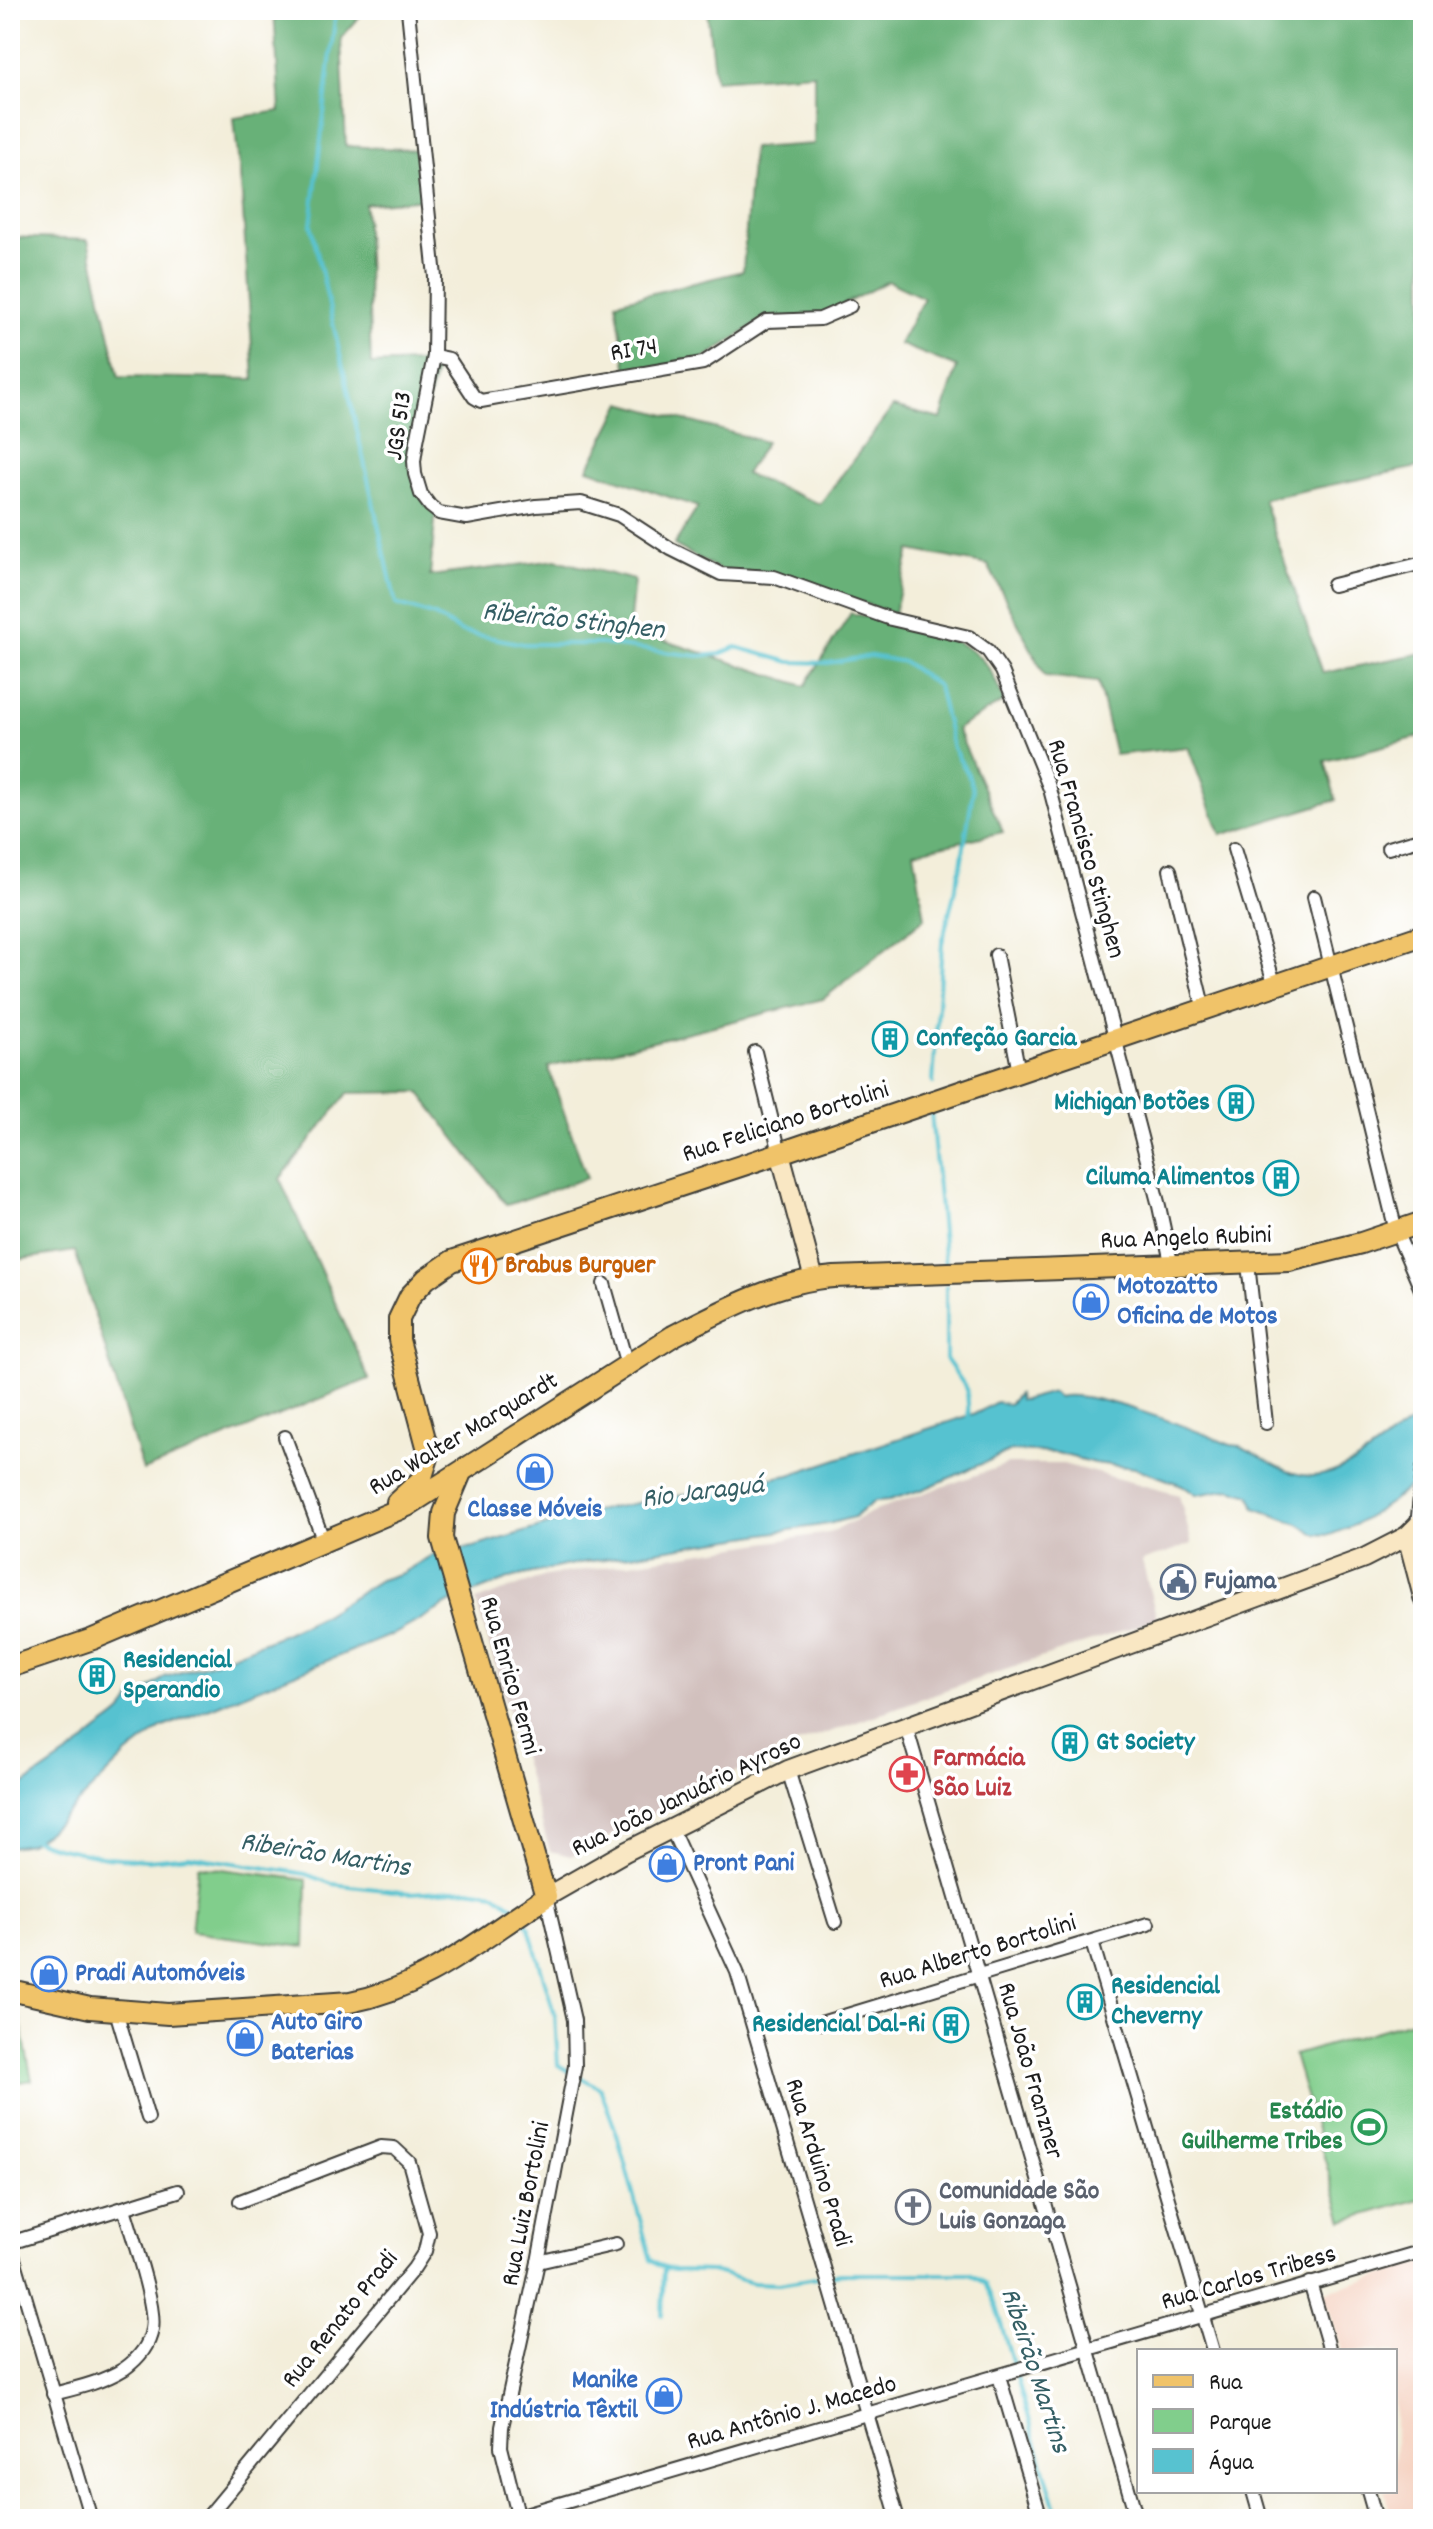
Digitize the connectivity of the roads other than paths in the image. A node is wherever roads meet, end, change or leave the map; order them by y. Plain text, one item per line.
1 (408, 10) edge
2 (850, 306) dead end
3 (434, 356) junction
4 (1423, 563) edge
5 (748, 575) joint
6 (1333, 585) dead end
7 (1423, 838) edge
8 (1388, 848) dead end
9 (1234, 849) dead end
10 (1170, 870) dead end
11 (1314, 897) dead end
12 (1423, 935) edge
13 (996, 955) dead end
14 (1333, 966) junction
15 (1275, 986) junction
16 (1204, 1010) junction
17 (1115, 1040) junction
18 (755, 1052) dead end
19 (1019, 1072) junction
20 (780, 1153) junction
21 (1423, 1222) edge
22 (1396, 1231) junction
23 (1423, 1249) edge
24 (1248, 1264) junction
25 (1172, 1267) junction
26 (946, 1274) joint
27 (814, 1279) junction
28 (604, 1284) dead end
29 (1422, 1290) edge
30 (627, 1365) junction
31 (1266, 1423) dead end
32 (285, 1437) dead end
33 (429, 1454) junction
34 (1423, 1468) edge
35 (462, 1472) junction
36 (379, 1518) junction
37 (1416, 1527) edge
38 (324, 1542) junction
39 (1423, 1597) edge
40 (10, 1667) edge
41 (906, 1726) junction
42 (788, 1770) junction
43 (671, 1828) junction
44 (546, 1897) junction
45 (835, 1922) dead end
46 (1148, 1924) dead end
47 (1092, 1942) junction
48 (979, 1976) junction
49 (10, 1990) edge
50 (116, 2011) junction
51 (821, 2023) dead end
52 (148, 2118) dead end
53 (178, 2191) dead end
54 (240, 2201) dead end
55 (124, 2208) junction
56 (10, 2244) edge
57 (616, 2244) dead end
58 (1423, 2251) edge
59 (538, 2262) junction
60 (1310, 2283) junction
61 (1202, 2316) junction
62 (1212, 2349) edge
63 (1329, 2349) edge
64 (1088, 2350) junction
65 (1010, 2373) junction
66 (53, 2394) junction
67 (867, 2415) junction
68 (1254, 2493) edge
69 (1369, 2493) edge
70 (515, 2518) edge
71 (91, 2519) edge
72 (206, 2519) edge
73 (898, 2519) edge
74 (1041, 2519) edge
75 (1137, 2519) edge
76 (1261, 2519) edge
77 (1376, 2519) edge

1 - 3 street, JGS 513
2 - 3 street, RI 74
3 - 5 street, JGS 513
4 - 6 street
5 - 17 street, Rua Francisco Stinghen
7 - 8 street
9 - 15 street
10 - 16 street
11 - 14 street
12 - 14 main road, Rua Feliciano Bortolini
13 - 19 street
14 - 15 main road, Rua Feliciano Bortolini
14 - 22 street
15 - 16 main road, Rua Feliciano Bortolini
16 - 17 main road, Rua Feliciano Bortolini
17 - 19 main road, Rua Feliciano Bortolini
17 - 25 street, Rua Francisco Stinghen
18 - 20 street
19 - 20 main road, Rua Feliciano Bortolini
20 - 27 main road
20 - 33 main road, Rua Feliciano Bortolini
21 - 22 main road, Rua Angelo Rubini
22 - 24 main road, Rua Angelo Rubini
22 - 29 street
23 - 29 street
24 - 25 main road, Rua Angelo Rubini
24 - 31 street
25 - 26 main road, Rua Angelo Rubini
26 - 27 main road, Rua Walter Marquardt
27 - 30 main road, Rua Walter Marquardt
28 - 30 street
30 - 35 main road, Rua Walter Marquardt
32 - 38 street
33 - 35 main road
33 - 36 main road
34 - 37 street
35 - 36 main road, Rua Walter Marquardt
35 - 44 main road, Rua Enrico Fermi
36 - 38 main road, Rua Walter Marquardt
37 - 39 main road
37 - 41 main road, Rua João Januário Ayroso
38 - 40 main road, Rua Walter Marquardt
41 - 42 main road, Rua João Januário Ayroso
41 - 48 street, Rua João Franzner
42 - 43 main road, Rua João Januário Ayroso
42 - 45 street
43 - 44 main road, Rua João Januário Ayroso
43 - 67 street, Rua Arduino Pradi
44 - 50 main road, Rua João Januário Ayroso
44 - 59 street, Rua Luiz Bortolini
46 - 47 street, Rua Alberto Bortolini
47 - 48 street, Rua Alberto Bortolini
47 - 61 street
48 - 51 street, Rua Alberto Bortolini
48 - 64 street, Rua João Franzner
49 - 50 main road, Rua João Januário Ayroso
50 - 52 street
53 - 55 street
54 - 72 street, Rua Renato Pradi
55 - 56 street
55 - 66 street
56 - 66 street
57 - 59 street
58 - 60 street, Rua Carlos Tribess
59 - 70 street, Rua Luiz Bortolini
60 - 61 street, Rua Carlos Tribess
60 - 63 street
61 - 62 street
61 - 64 street, Rua Carlos Tribess
64 - 65 street, Rua Antônio J. Macedo
64 - 75 street, Rua João Franzner
65 - 67 street, Rua Antônio J. Macedo
65 - 74 street
66 - 71 street
67 - 70 street, Rua Antônio J. Macedo
67 - 73 street, Rua Arduino Pradi
68 - 76 street
69 - 77 street

